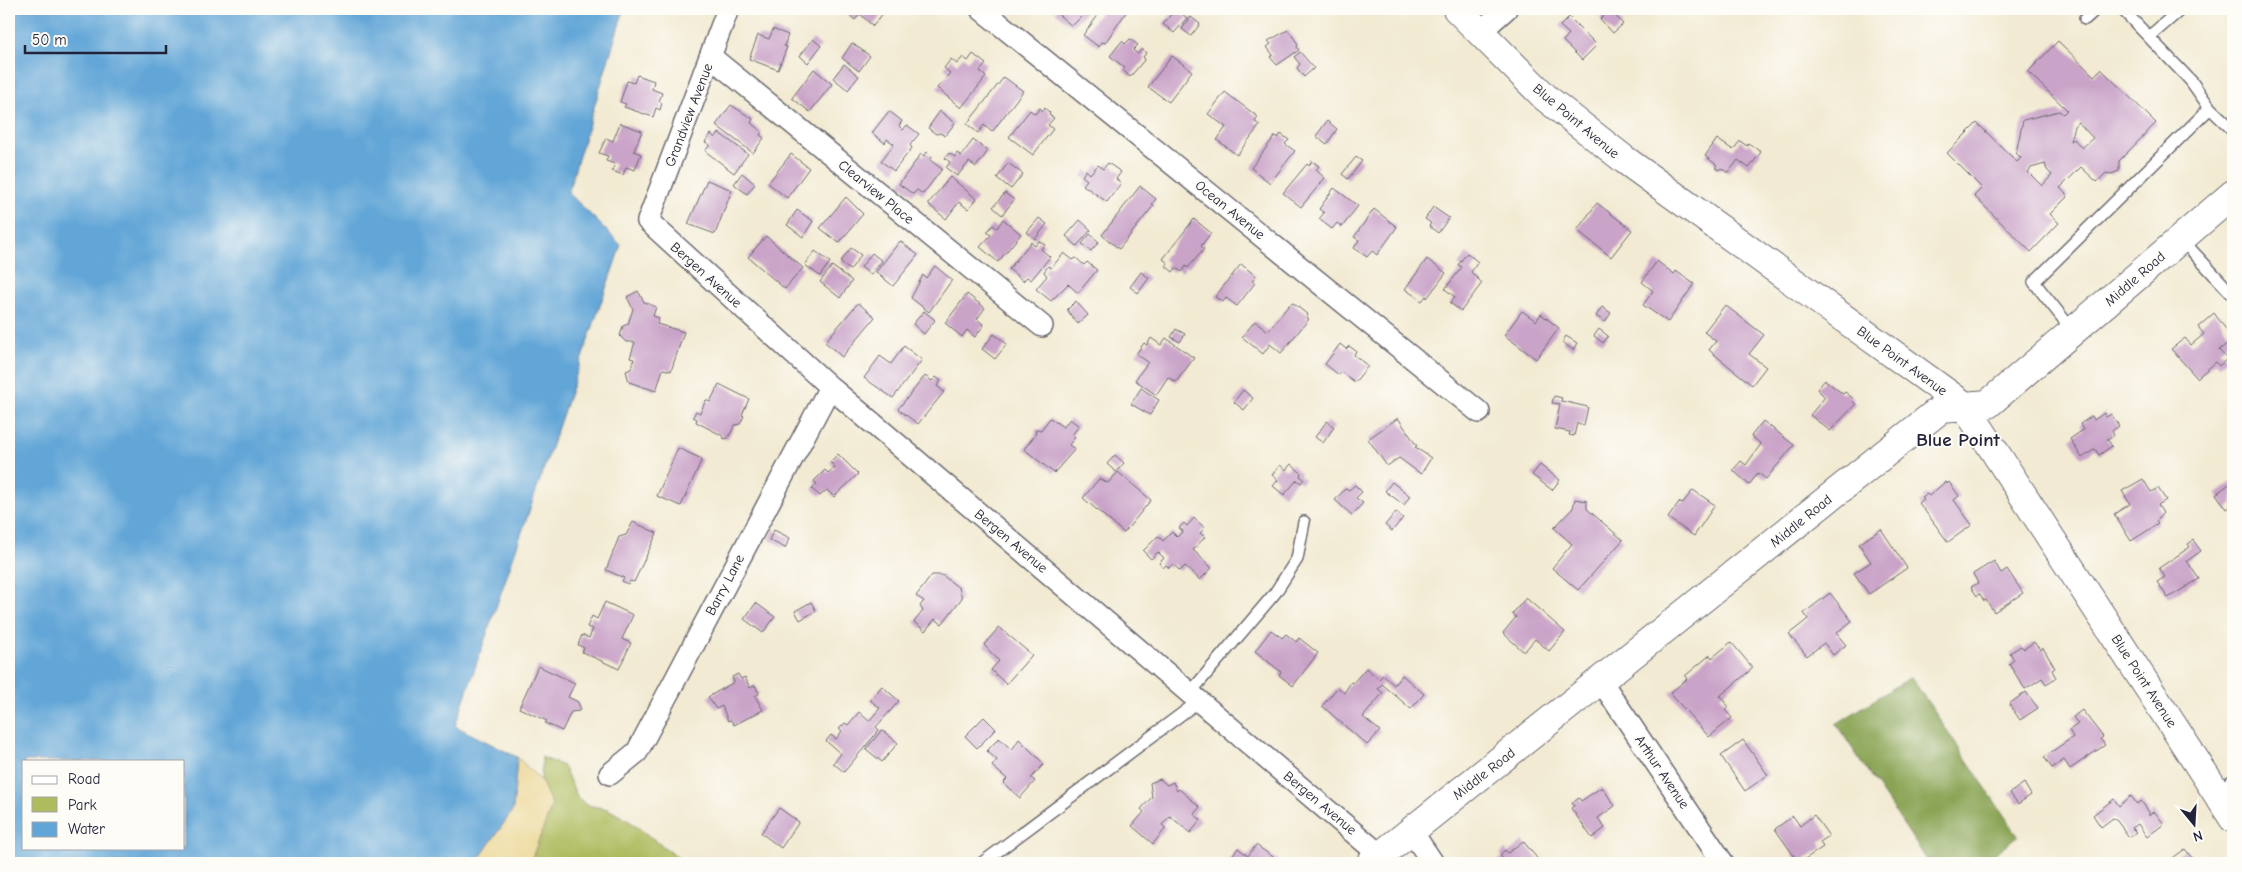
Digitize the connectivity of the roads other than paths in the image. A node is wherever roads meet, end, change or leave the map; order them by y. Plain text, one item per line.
1 (728, 9) edge
2 (981, 9) edge
3 (1457, 9) edge
4 (1506, 9) edge
5 (2096, 9) edge
6 (2122, 9) edge
7 (2181, 9) edge
8 (2085, 19) dead end
9 (1480, 32) junction
10 (2149, 37) junction
11 (711, 57) junction
12 (2210, 108) junction
13 (2233, 130) edge
14 (2233, 194) edge
15 (648, 221) joint
16 (2181, 239) junction
17 (2233, 295) edge
18 (1042, 326) dead end
19 (2073, 331) junction
20 (830, 387) junction
21 (1965, 406) junction
22 (1479, 412) dead end
23 (1304, 522) dead end
24 (1601, 681) junction
25 (1194, 697) junction
26 (610, 774) dead end
27 (2228, 800) edge
28 (1412, 832) junction
29 (1375, 859) edge
30 (982, 863) edge
31 (1433, 863) edge
32 (1723, 863) edge

1 - 11 street, Grandview Avenue
2 - 22 street, Ocean Avenue
3 - 9 street, Blue Point Avenue
4 - 9 street
5 - 8 lane
6 - 10 lane
7 - 10 lane
9 - 21 street, Blue Point Avenue
10 - 12 lane
11 - 15 street, Grandview Avenue
11 - 18 street, Clearview Place
12 - 13 lane
12 - 19 lane
14 - 16 street, Middle Road
15 - 20 street, Bergen Avenue
16 - 17 lane
16 - 19 street, Middle Road
19 - 21 street, Middle Road
20 - 25 street, Bergen Avenue
20 - 26 street, Barry Lane
21 - 24 street, Middle Road
21 - 27 street, Blue Point Avenue
23 - 25 lane
24 - 28 street, Middle Road
24 - 32 street, Arthur Avenue
25 - 29 street, Bergen Avenue
25 - 30 lane
28 - 29 street, Middle Road
28 - 31 street

